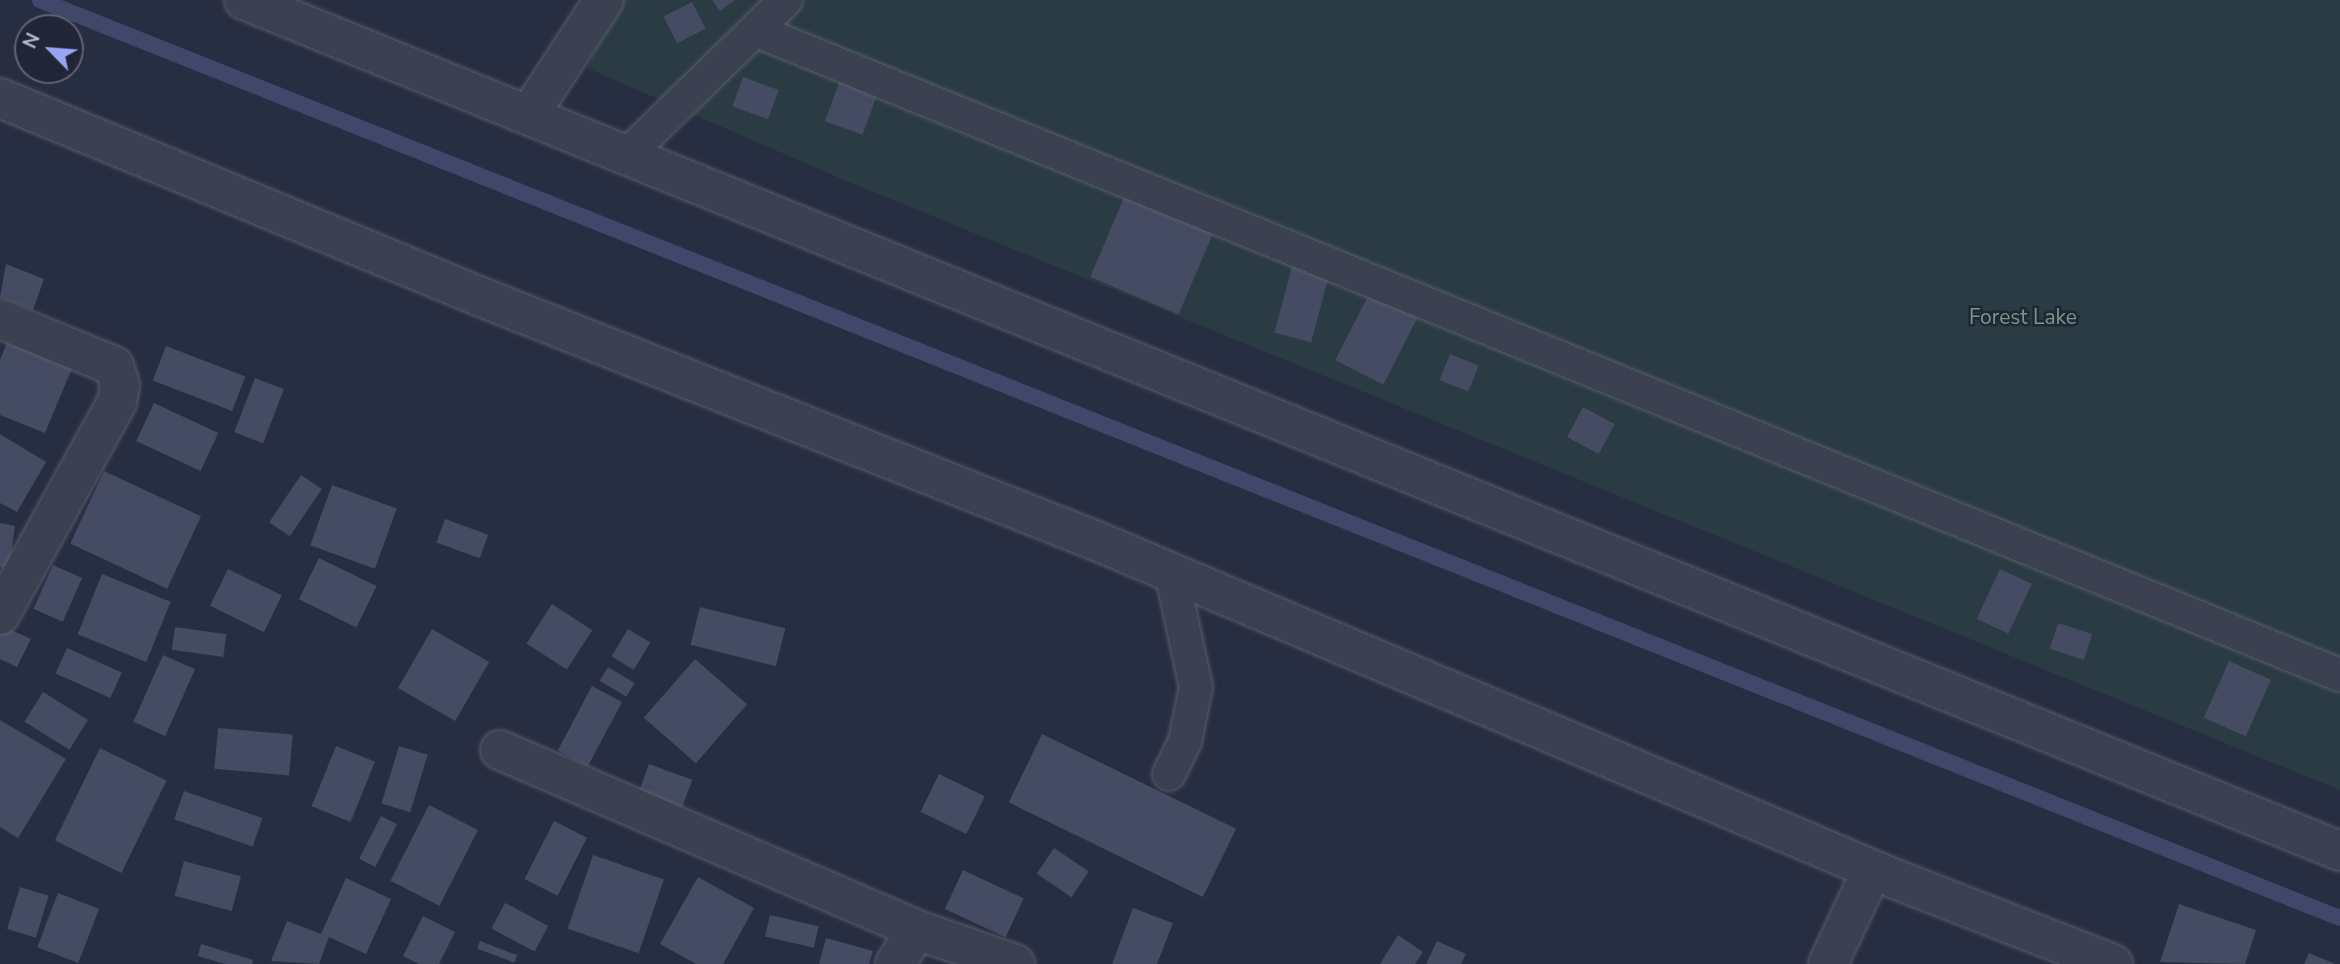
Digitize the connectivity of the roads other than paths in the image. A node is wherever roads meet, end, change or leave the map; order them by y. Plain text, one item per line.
1 (244, 0) edge
2 (604, 0) edge
3 (786, 0) edge
4 (757, 31) junction
5 (0, 98) edge
6 (529, 115) junction
7 (627, 155) junction
8 (0, 319) edge
9 (1171, 572) junction
10 (0, 615) edge
11 (2340, 675) edge
12 (500, 750) dead end
13 (1169, 774) dead end
14 (2340, 851) edge
15 (1872, 870) junction
16 (917, 930) junction
17 (895, 964) edge
18 (1016, 964) edge
19 (1828, 964) edge
20 (2113, 964) edge

1 - 6 street
2 - 6 street
3 - 4 lane
4 - 7 lane
4 - 11 lane
5 - 9 street
6 - 7 street
7 - 14 street
8 - 10 street
9 - 13 lane
9 - 15 street
12 - 16 street
15 - 19 street
15 - 20 street
16 - 17 street
16 - 18 street

